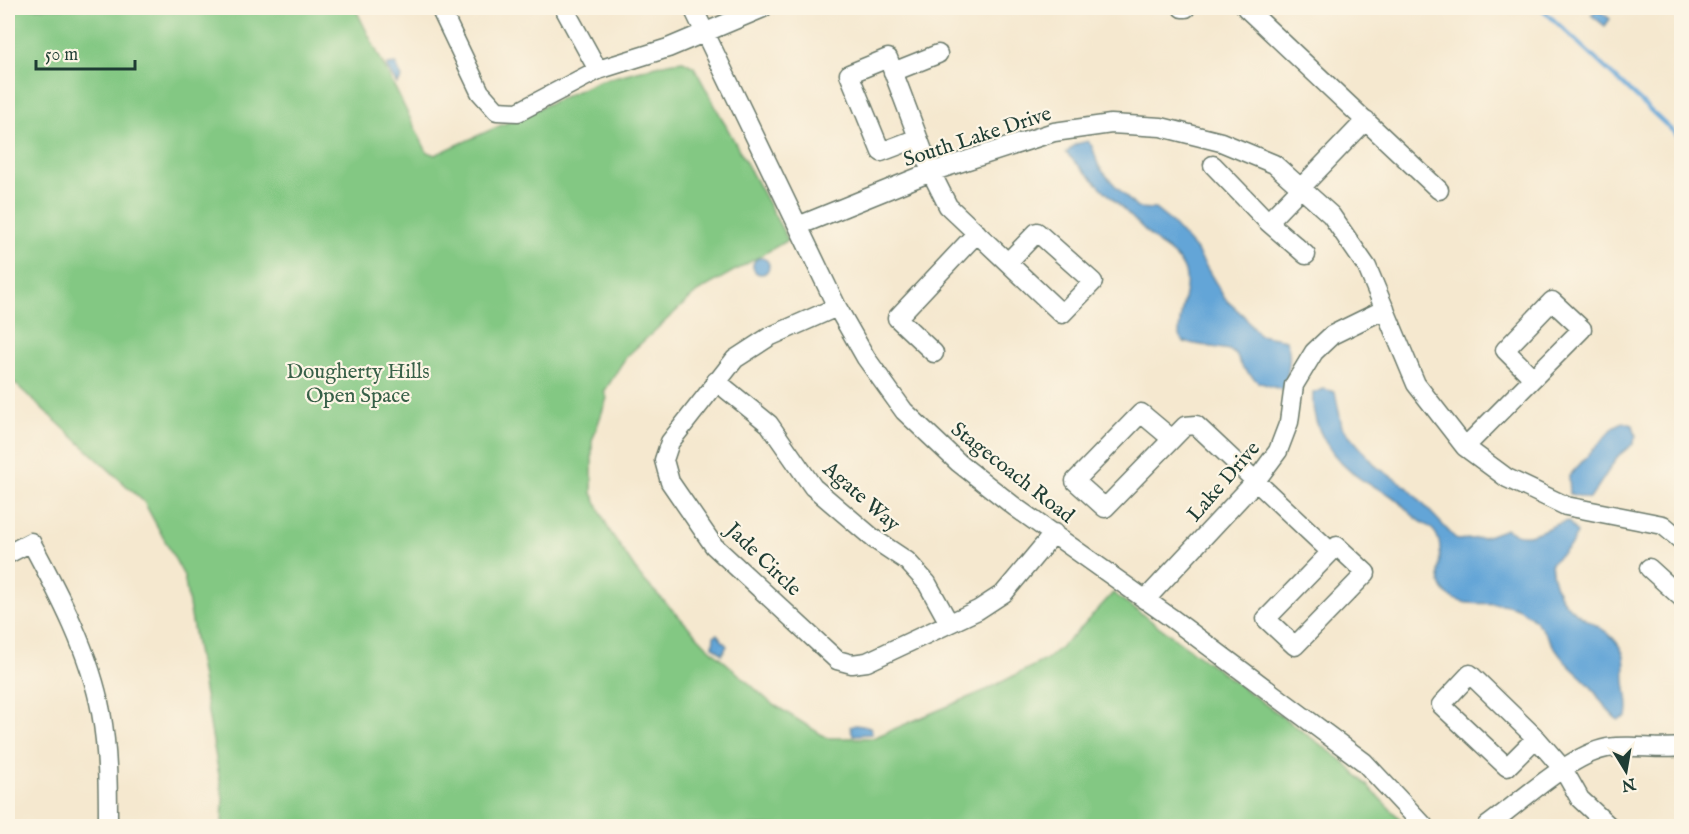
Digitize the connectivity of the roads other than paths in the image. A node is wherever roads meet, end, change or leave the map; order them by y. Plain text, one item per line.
1 (440, 8) edge
2 (564, 8) edge
3 (693, 8) edge
4 (763, 8) edge
5 (1246, 8) edge
6 (703, 33) junction
7 (938, 54) dead end
8 (598, 70) junction
9 (893, 72) junction
10 (1366, 120) junction
11 (918, 138) junction
12 (1213, 165) dead end
13 (931, 172) junction
14 (1300, 188) junction
15 (1439, 190) dead end
16 (1268, 222) junction
17 (798, 226) junction
18 (977, 233) junction
19 (1306, 255) dead end
20 (1008, 262) junction
21 (837, 307) junction
22 (1385, 309) junction
23 (934, 353) dead end
24 (1533, 378) dead end
25 (716, 381) junction
26 (1172, 439) junction
27 (1465, 447) junction
28 (1255, 482) junction
29 (1054, 533) junction
30 (1682, 541) edge
31 (1331, 552) junction
32 (8, 554) edge
33 (1649, 568) dead end
34 (1681, 597) edge
35 (1145, 600) junction
36 (949, 622) junction
37 (1536, 738) junction
38 (1682, 747) edge
39 (1563, 770) junction
40 (108, 826) edge
41 (1424, 826) edge
42 (1487, 826) edge
43 (1609, 826) edge

1 - 8 street
2 - 8 street
3 - 6 street, Stagecoach Road
4 - 6 street
5 - 10 street
6 - 8 street
6 - 17 street, Stagecoach Road
7 - 9 street
9 - 11 street
9 - 11 street
10 - 14 street
10 - 15 street
11 - 13 street
12 - 16 street
13 - 14 street, South Lake Drive
13 - 17 street, South Lake Drive
13 - 18 street
14 - 16 street
14 - 22 street, South Lake Drive
16 - 19 street
17 - 21 street, Stagecoach Road
18 - 20 street
18 - 23 street
20 - 20 street
21 - 25 street, Jade Circle
21 - 29 street, Stagecoach Road
22 - 27 street, South Lake Drive
22 - 28 street, Lake Drive
24 - 27 street
25 - 36 street, Agate Way
25 - 36 street, Jade Circle
26 - 26 street
26 - 28 street
27 - 30 street, South Lake Drive
28 - 31 street
28 - 35 street, Lake Drive
29 - 35 street, Stagecoach Road
29 - 36 street, Jade Circle
31 - 31 street
32 - 40 street
33 - 34 street
35 - 41 street, Stagecoach Road
37 - 37 street
37 - 39 street
38 - 39 street
39 - 42 street
39 - 43 street

